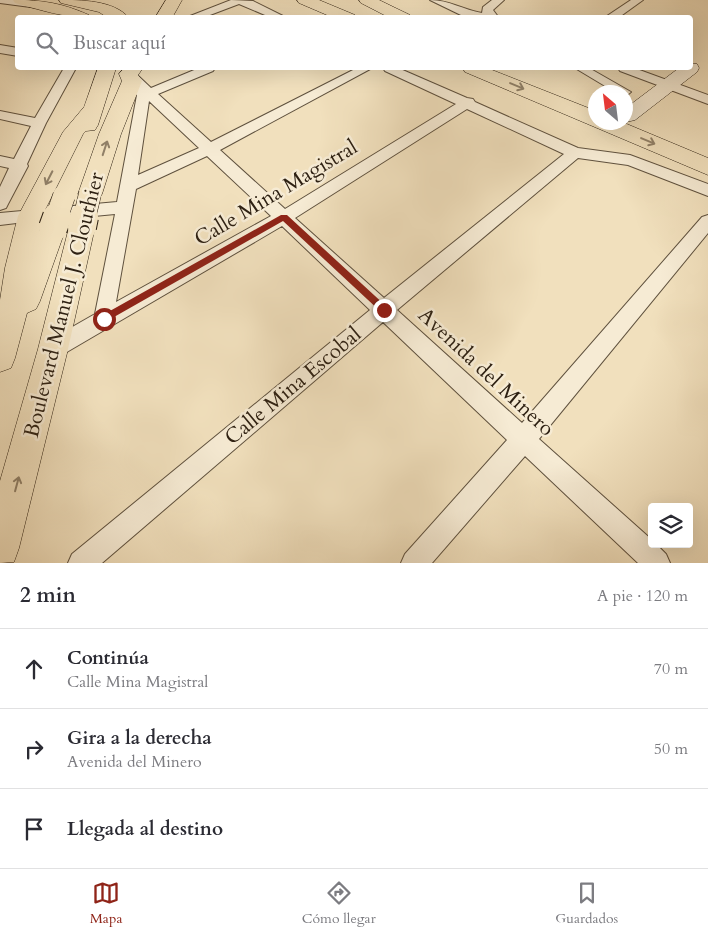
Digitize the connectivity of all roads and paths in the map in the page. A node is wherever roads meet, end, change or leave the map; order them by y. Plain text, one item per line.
1 (0, 0) edge
2 (20, 0) edge
3 (67, 0) edge
4 (305, 0) edge
5 (367, 0) edge
6 (435, 0) edge
7 (499, 0) edge
8 (638, 0) edge
9 (242, 1) edge
10 (46, 6) junction
11 (87, 11) edge
12 (124, 14) edge
13 (198, 15) edge
14 (275, 15) edge
15 (335, 15) edge
16 (398, 15) edge
17 (472, 15) edge
18 (490, 15) edge
19 (614, 15) edge
20 (0, 49) edge
21 (15, 52) edge
22 (69, 70) edge
23 (105, 70) edge
24 (203, 70) edge
25 (362, 70) edge
26 (394, 70) edge
27 (477, 70) edge
28 (522, 70) edge
29 (585, 70) edge
30 (629, 70) edge
31 (686, 70) edge
32 (131, 71) edge
33 (611, 85) edge
34 (667, 85) junction
35 (140, 93) junction
36 (633, 97) edge
37 (588, 99) edge
38 (708, 100) edge
39 (468, 102) junction
40 (646, 104) junction
41 (94, 108) junction
42 (633, 112) edge
43 (0, 115) edge
44 (588, 116) edge
45 (633, 117) edge
46 (39, 122) junction
47 (622, 130) edge
48 (708, 147) edge
49 (210, 149) junction
50 (575, 153) junction
51 (0, 161) edge
52 (20, 166) junction
53 (708, 167) edge
54 (128, 186) junction
55 (708, 190) edge
56 (0, 204) edge
57 (124, 207) junction
58 (284, 217) junction
59 (0, 219) edge
60 (708, 221) edge
61 (55, 223) junction
62 (384, 310) junction
63 (104, 319) junction
64 (54, 349) junction
65 (0, 358) edge
66 (0, 370) edge
67 (524, 439) junction
68 (0, 548) edge
69 (81, 563) edge
70 (414, 563) edge
71 (657, 563) edge

1 - 10 street
2 - 10 main road
3 - 11 main road
4 - 15 main road
5 - 16 main road
6 - 17 street
7 - 18 street
8 - 19 street
9 - 13 street
9 - 14 street
10 - 11 main road
11 - 12 main road
20 - 21 street
22 - 46 street
23 - 41 main road, Boulevard Manuel J. Clouthier
24 - 35 street
25 - 49 street
26 - 39 street
27 -> 44 main road
28 - 37 main road
29 - 33 street
30 - 34 street
31 - 34 street
32 - 35 main road, Boulevard Manuel J. Clouthier
34 - 38 street
34 - 40 street
35 - 49 street, Avenida del Minero
35 - 54 street
61 -> 35 main road, Boulevard Manuel J. Clouthier, bridge
36 - 40 street
39 - 50 street
39 - 58 street, Calle Mina Magistral
40 - 42 street
41 - 61 main road, Boulevard Manuel J. Clouthier, bridge
41 -> 61 main road
43 - 46 street
45 - 48 main road
46 - 52 street
47 -> 53 main road
49 - 54 street
49 - 58 street, Avenida del Minero
50 - 55 street
50 - 62 street, Calle Mina Escobal
51 - 52 street
52 - 56 street
54 - 57 street
57 - 61 street
57 - 63 street
58 - 62 street, Avenida del Minero
58 - 63 street, Calle Mina Magistral
59 - 61 street
60 - 67 street
61 - 64 main road, Boulevard Manuel J. Clouthier
61 - 65 main road
61 - 66 main road, Boulevard Manuel J. Clouthier
62 - 67 street, Avenida del Minero
62 - 69 street, Calle Mina Escobal
63 - 64 street
68 -> 64 main road, Boulevard Manuel J. Clouthier
67 - 70 street
67 - 71 street, Avenida del Minero

